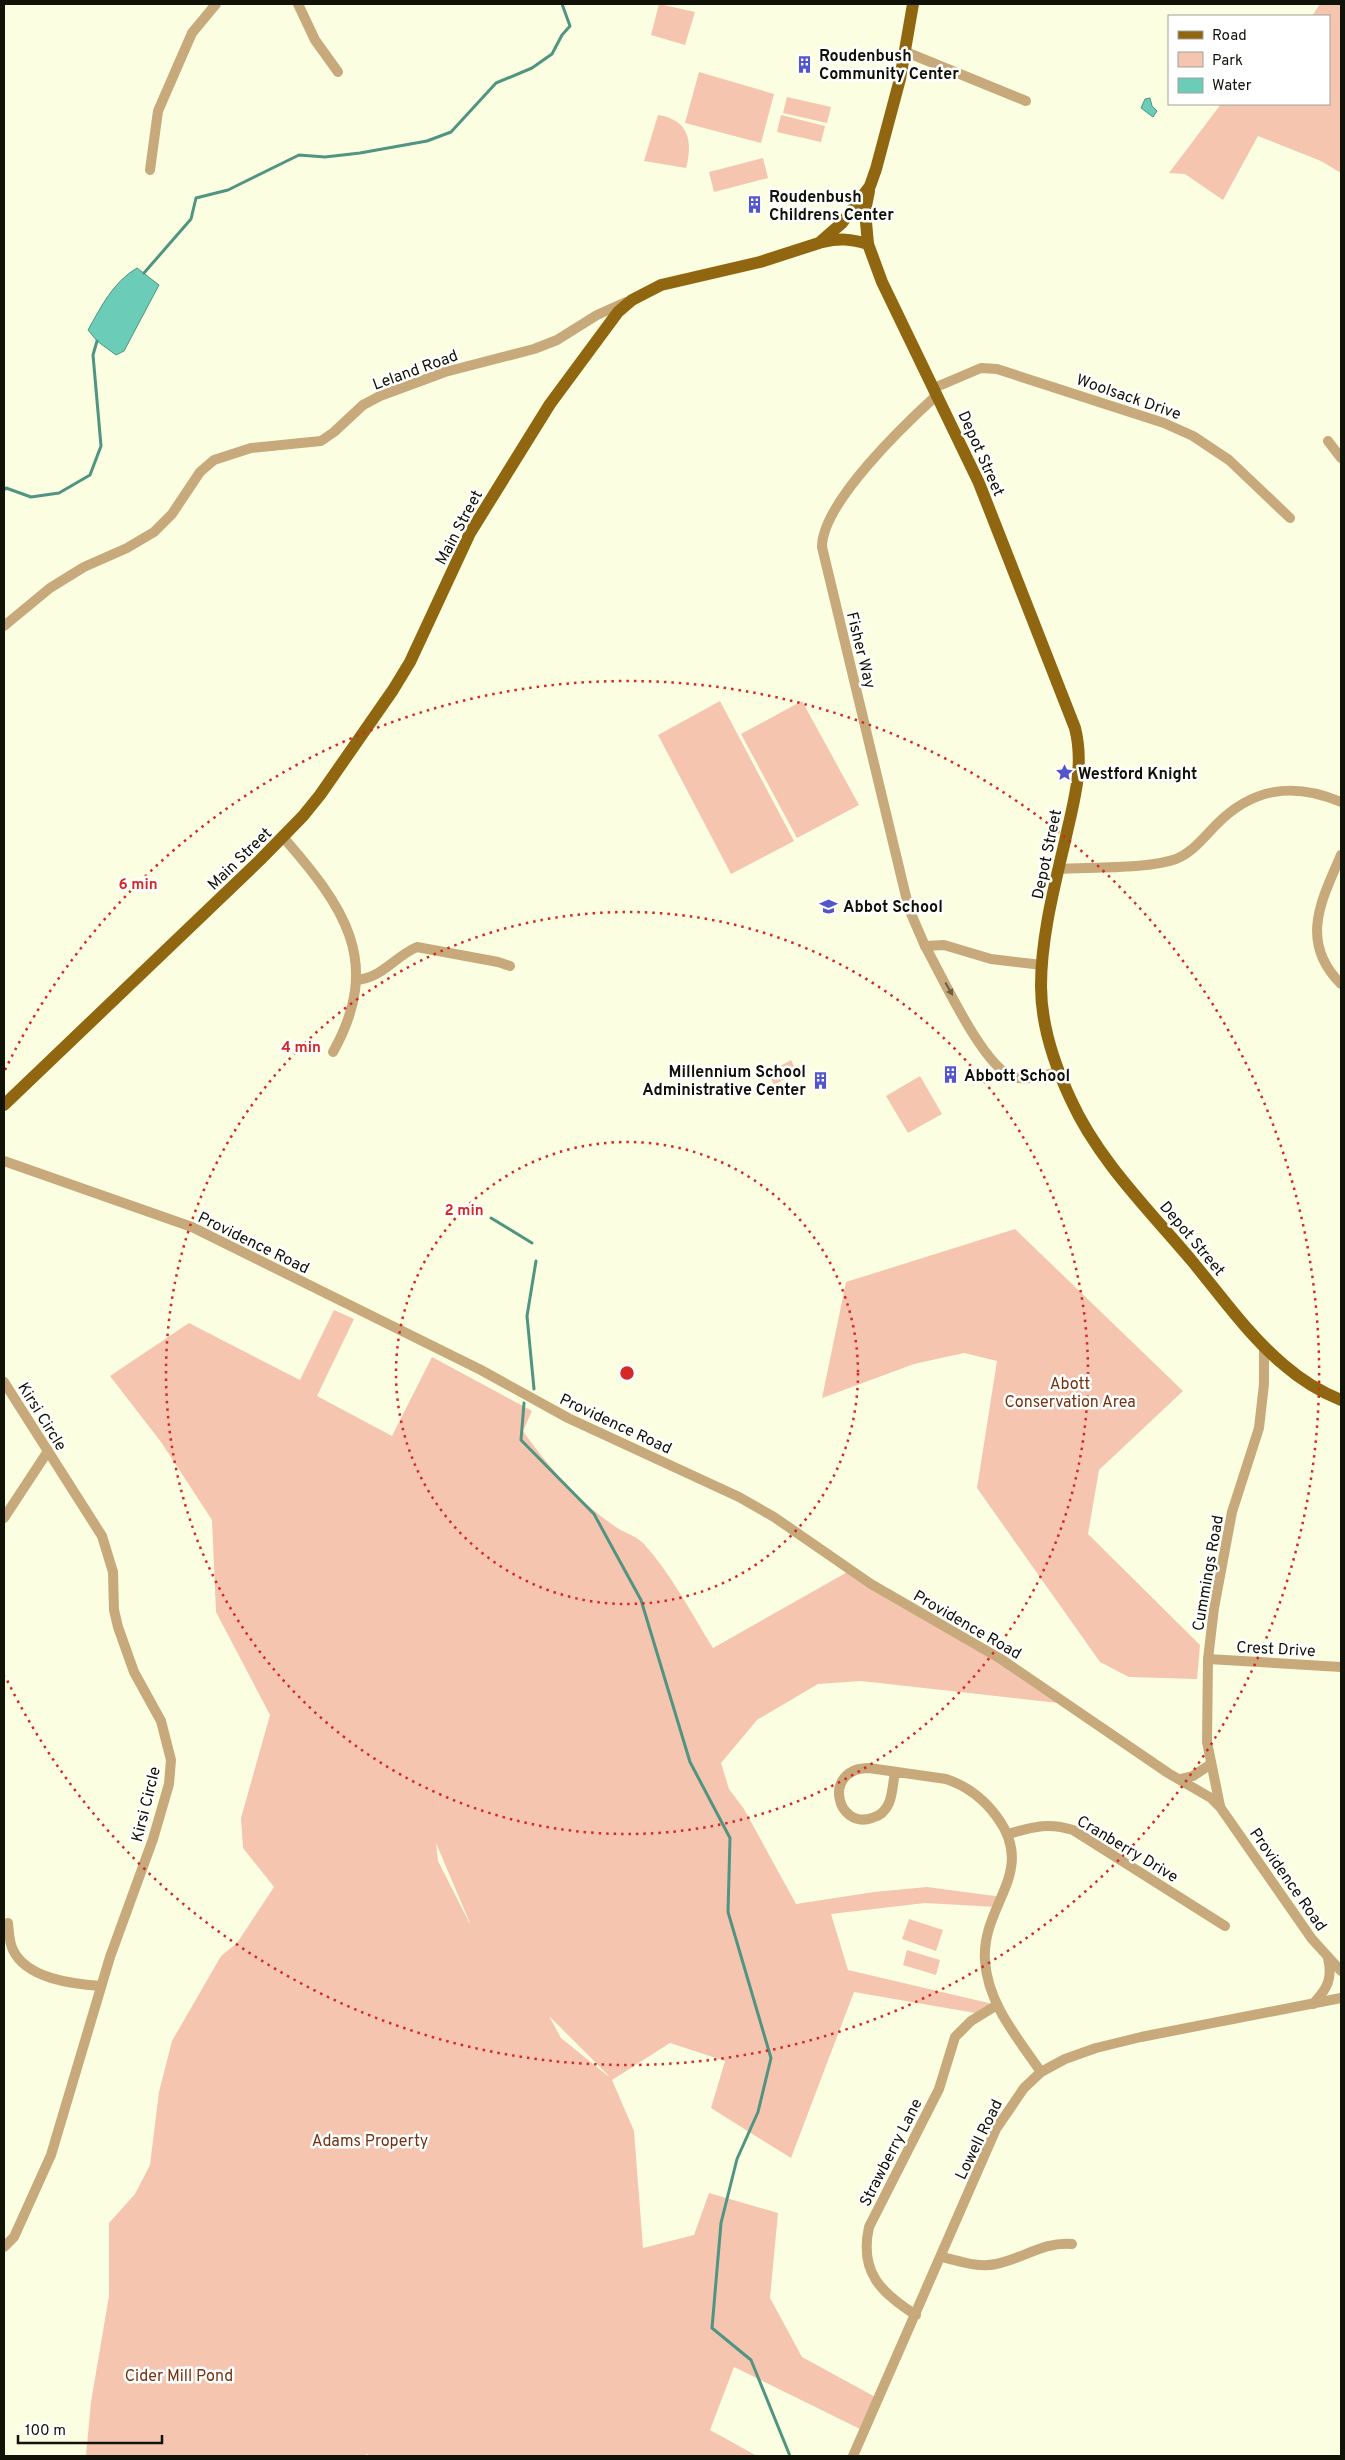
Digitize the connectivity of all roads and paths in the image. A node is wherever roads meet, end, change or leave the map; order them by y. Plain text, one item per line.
1 (216, 4) edge
2 (298, 4) edge
3 (913, 4) edge
4 (906, 52) junction
5 (338, 72) dead end
6 (1026, 101) dead end
7 (150, 170) dead end
8 (870, 186) junction
9 (819, 243) junction
10 (868, 244) junction
11 (632, 300) junction
12 (936, 392) junction
13 (1328, 441) dead end
14 (1341, 458) edge
15 (1290, 518) dead end
16 (4, 626) edge
17 (1341, 802) edge
18 (283, 837) junction
19 (1341, 855) edge
20 (1058, 869) junction
21 (926, 946) junction
22 (1042, 965) junction
23 (510, 966) dead end
24 (356, 980) junction
25 (1341, 984) edge
26 (334, 1052) dead end
27 (1059, 1072) junction
28 (4, 1105) edge
29 (4, 1161) edge
30 (1264, 1348) junction
31 (4, 1382) edge
32 (1341, 1400) edge
33 (48, 1451) junction
34 (4, 1518) edge
35 (1208, 1659) junction
36 (1341, 1667) edge
37 (1211, 1764) junction
38 (895, 1772) junction
39 (1180, 1779) junction
40 (1220, 1807) junction
41 (1008, 1834) junction
42 (8, 1923) dead end
43 (1225, 1926) dead end
44 (1328, 1958) junction
45 (1341, 1971) edge
46 (101, 1986) junction
47 (1341, 1998) edge
48 (1313, 2004) junction
49 (997, 2005) junction
50 (1041, 2072) junction
51 (1072, 2244) dead end
52 (4, 2247) edge
53 (942, 2257) junction
54 (916, 2316) junction
55 (853, 2456) edge

1 - 7 street
2 - 5 street
3 - 4 main road, Main Street
4 - 6 street
4 - 8 main road, Main Street
8 - 9 main road, Main Street
8 - 10 main road, Depot Street
9 - 10 main road
9 - 11 main road, Main Street
10 - 12 main road, Depot Street
11 - 16 street, Leland Road
11 - 18 main road, Main Street
12 - 15 street, Woolsack Drive
12 - 20 main road, Depot Street
12 - 21 street, Fisher Way
13 - 14 street
17 - 20 street
18 - 24 street
18 - 28 main road, Main Street
19 - 25 street
20 - 22 main road, Depot Street
21 - 22 street
21 -> 27 street, Fisher Way
22 - 27 main road, Depot Street
23 - 24 street
24 - 26 street
27 - 30 main road, Depot Street
29 - 39 street, Providence Road
30 - 32 main road, Depot Street
30 - 35 street, Cummings Road
31 - 33 street, Kirsi Circle
33 - 34 street
33 - 46 street, Kirsi Circle
35 - 36 street, Crest Drive
35 - 37 street, Cummings Road
37 - 39 street
37 - 40 street, Cummings Road
38 - 38 street
38 - 41 street
39 - 40 street, Providence Road
40 - 44 street, Providence Road
41 - 43 street, Cranberry Drive
41 - 49 street
42 - 46 street
44 - 45 street, Providence Road
44 - 48 street
46 - 52 street, Kirsi Circle
47 - 48 street, Lowell Road
48 - 50 street, Lowell Road
49 - 50 street
49 - 54 street, Strawberry Lane
50 - 53 street, Lowell Road
51 - 53 street
53 - 54 street, Lowell Road
54 - 55 street, Lowell Road

